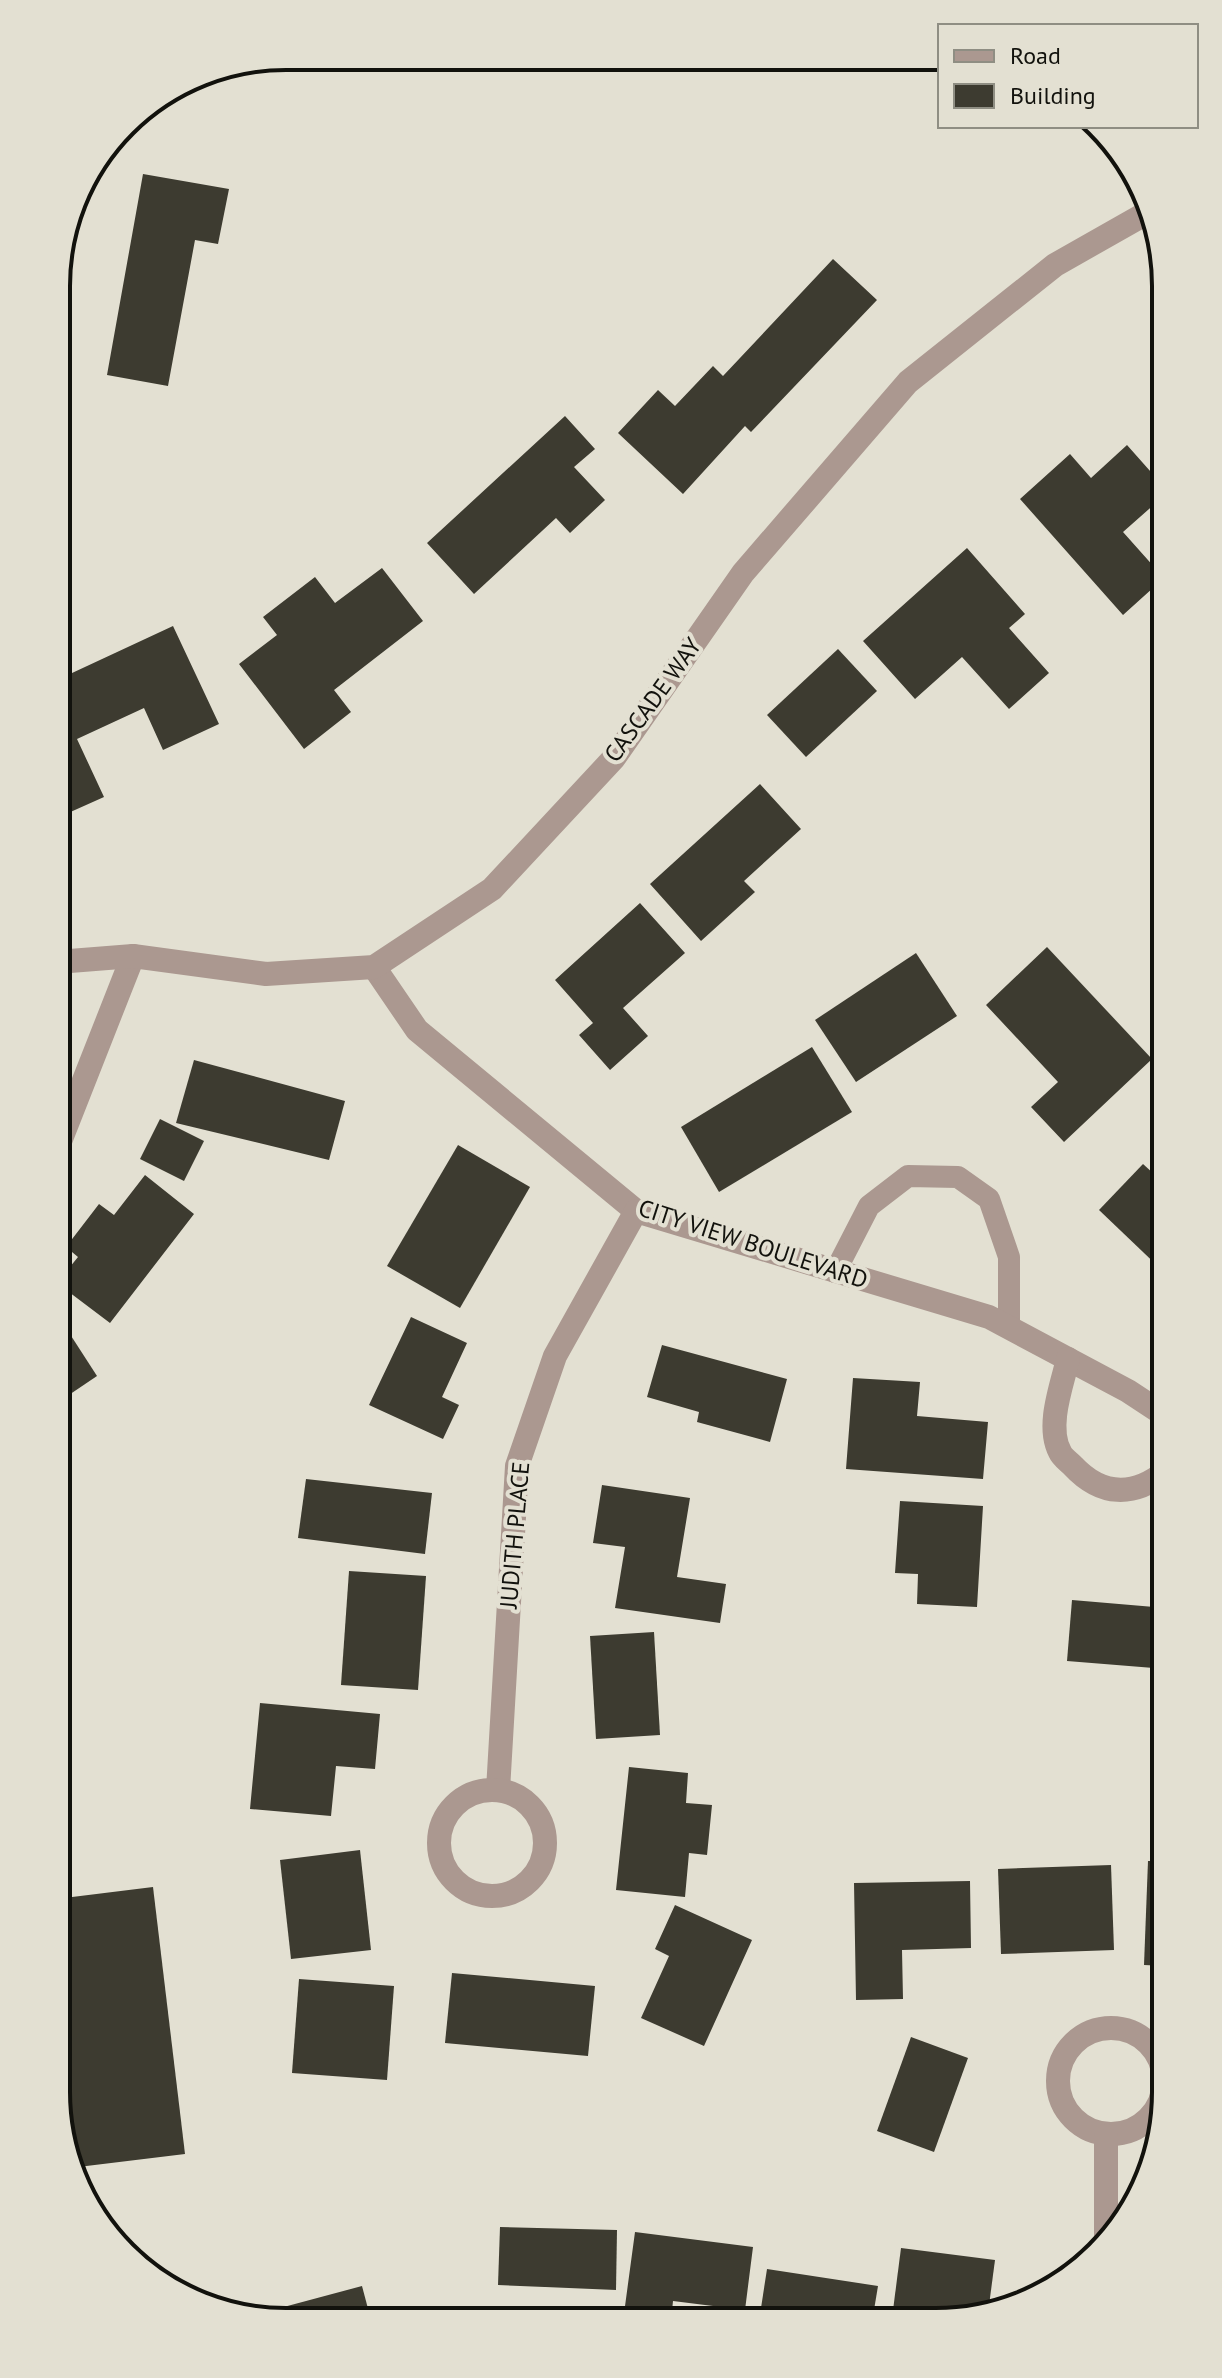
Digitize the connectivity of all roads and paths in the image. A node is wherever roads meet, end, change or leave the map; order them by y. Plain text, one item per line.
1 (1141, 216) edge
2 (133, 956) junction
3 (70, 961) edge
4 (374, 967) junction
5 (70, 1116) edge
6 (636, 1211) junction
7 (835, 1272) junction
8 (1009, 1327) junction
9 (1068, 1359) junction
10 (1152, 1408) edge
11 (1152, 1480) edge
12 (498, 1790) junction
13 (1152, 2046) edge
14 (1150, 2117) edge
15 (1106, 2136) junction
16 (1106, 2224) edge

1 - 4 street, CASCADE WAY
2 - 3 street, CASCADE WAY
2 - 4 street, CASCADE WAY
2 - 5 street
4 - 6 street, CITY VIEW BOULEVARD
6 - 7 street, CITY VIEW BOULEVARD
6 - 12 street, JUDITH PLACE
7 - 8 street, CITY VIEW BOULEVARD
7 - 8 lane
8 - 9 street, CITY VIEW BOULEVARD
9 - 10 street, CITY VIEW BOULEVARD
9 - 11 street
12 - 12 street
13 - 15 street
14 - 15 street
15 - 16 street

